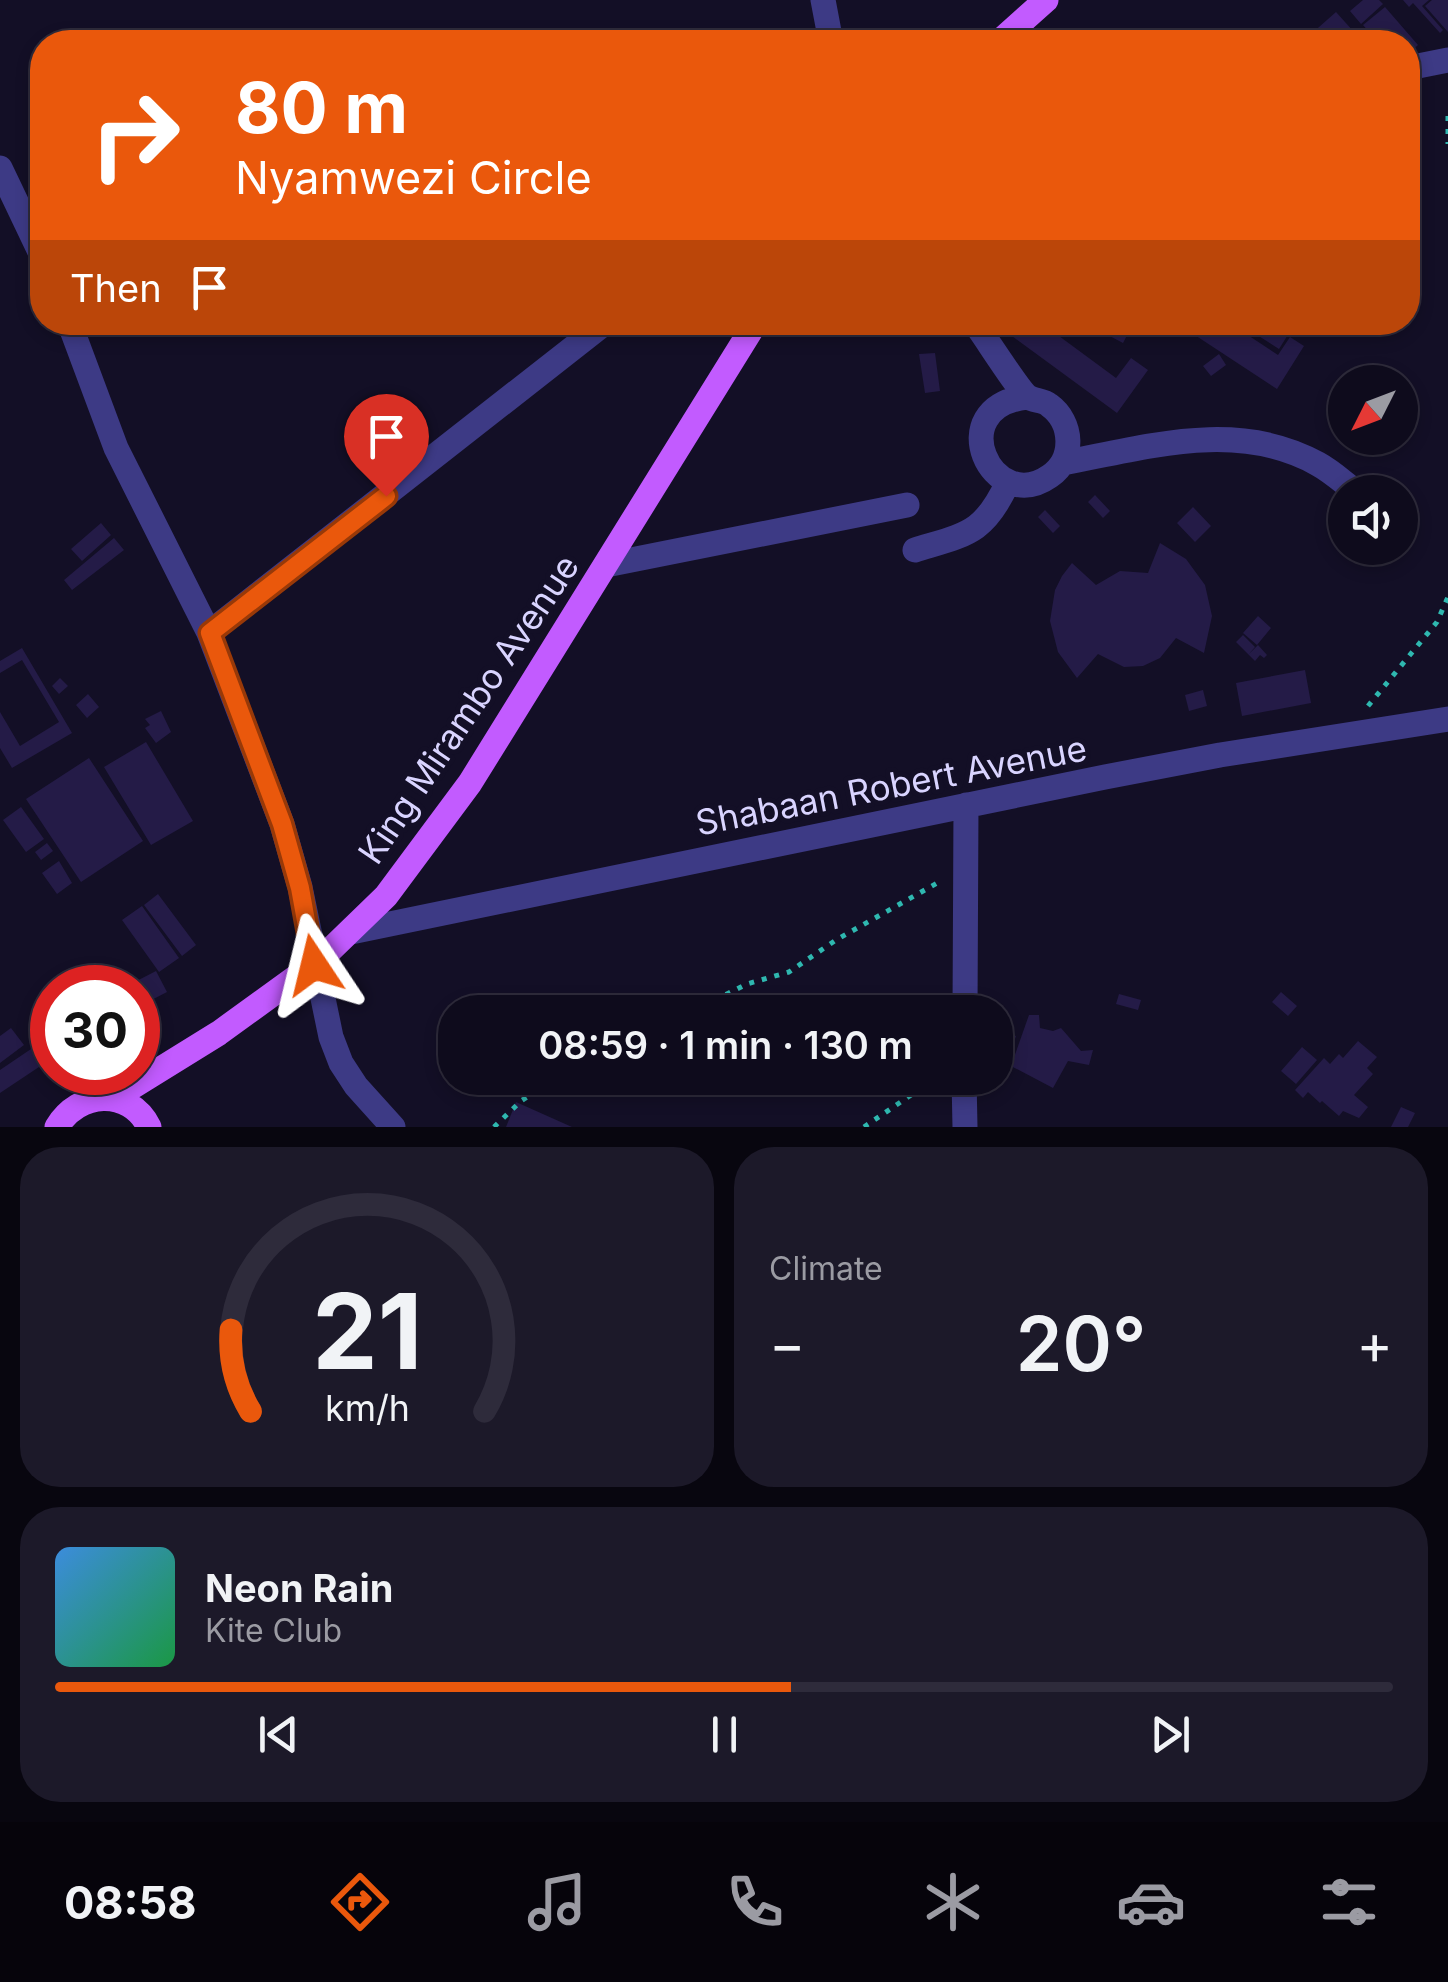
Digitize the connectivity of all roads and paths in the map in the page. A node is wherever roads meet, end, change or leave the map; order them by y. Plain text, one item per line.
1 (823, 0) edge
2 (1046, 0) edge
3 (829, 30) edge
4 (1012, 30) edge
5 (1448, 60) edge
6 (1420, 66) edge
7 (1448, 116) edge
8 (1448, 144) edge
9 (0, 168) edge
10 (30, 231) edge
11 (74, 335) edge
12 (589, 335) edge
13 (748, 335) edge
14 (983, 335) edge
15 (1028, 397) junction
16 (1063, 463) junction
17 (1333, 475) edge
18 (1008, 482) junction
19 (907, 505) dead end
20 (915, 550) dead end
21 (606, 565) junction
22 (1448, 596) edge
23 (210, 633) junction
24 (1448, 720) edge
25 (1343, 736) junction
26 (966, 805) junction
27 (967, 866) junction
28 (351, 932) junction
29 (314, 965) junction
30 (725, 995) edge
31 (965, 995) edge
32 (531, 1095) edge
33 (911, 1095) edge
34 (964, 1095) edge
35 (114, 1098) junction
36 (57, 1127) edge
37 (149, 1127) edge
38 (392, 1127) edge
39 (494, 1127) edge
40 (864, 1127) edge
41 (965, 1127) edge

1 - 3 street
2 - 4 main road
5 - 6 street
7 - 8 path
9 - 10 street
11 - 23 street
12 - 23 street
13 - 21 main road, King Mirambo Avenue
14 - 15 street
15 - 16 street
15 - 18 street
16 - 17 street
16 - 18 street
18 - 20 street
19 - 21 street
21 - 28 main road, King Mirambo Avenue
22 - 25 path
23 - 29 street
24 - 25 street, Shabaan Robert Avenue
25 - 26 street, Shabaan Robert Avenue
26 - 27 street
26 - 28 street, Shabaan Robert Avenue
27 - 30 path
27 - 31 street
28 - 29 main road, King Mirambo Avenue
29 - 35 main road, King Mirambo Avenue
29 - 38 street
32 - 39 path
33 - 40 path
34 - 41 street
35 - 36 main road, King Mirambo Avenue
35 - 37 main road

